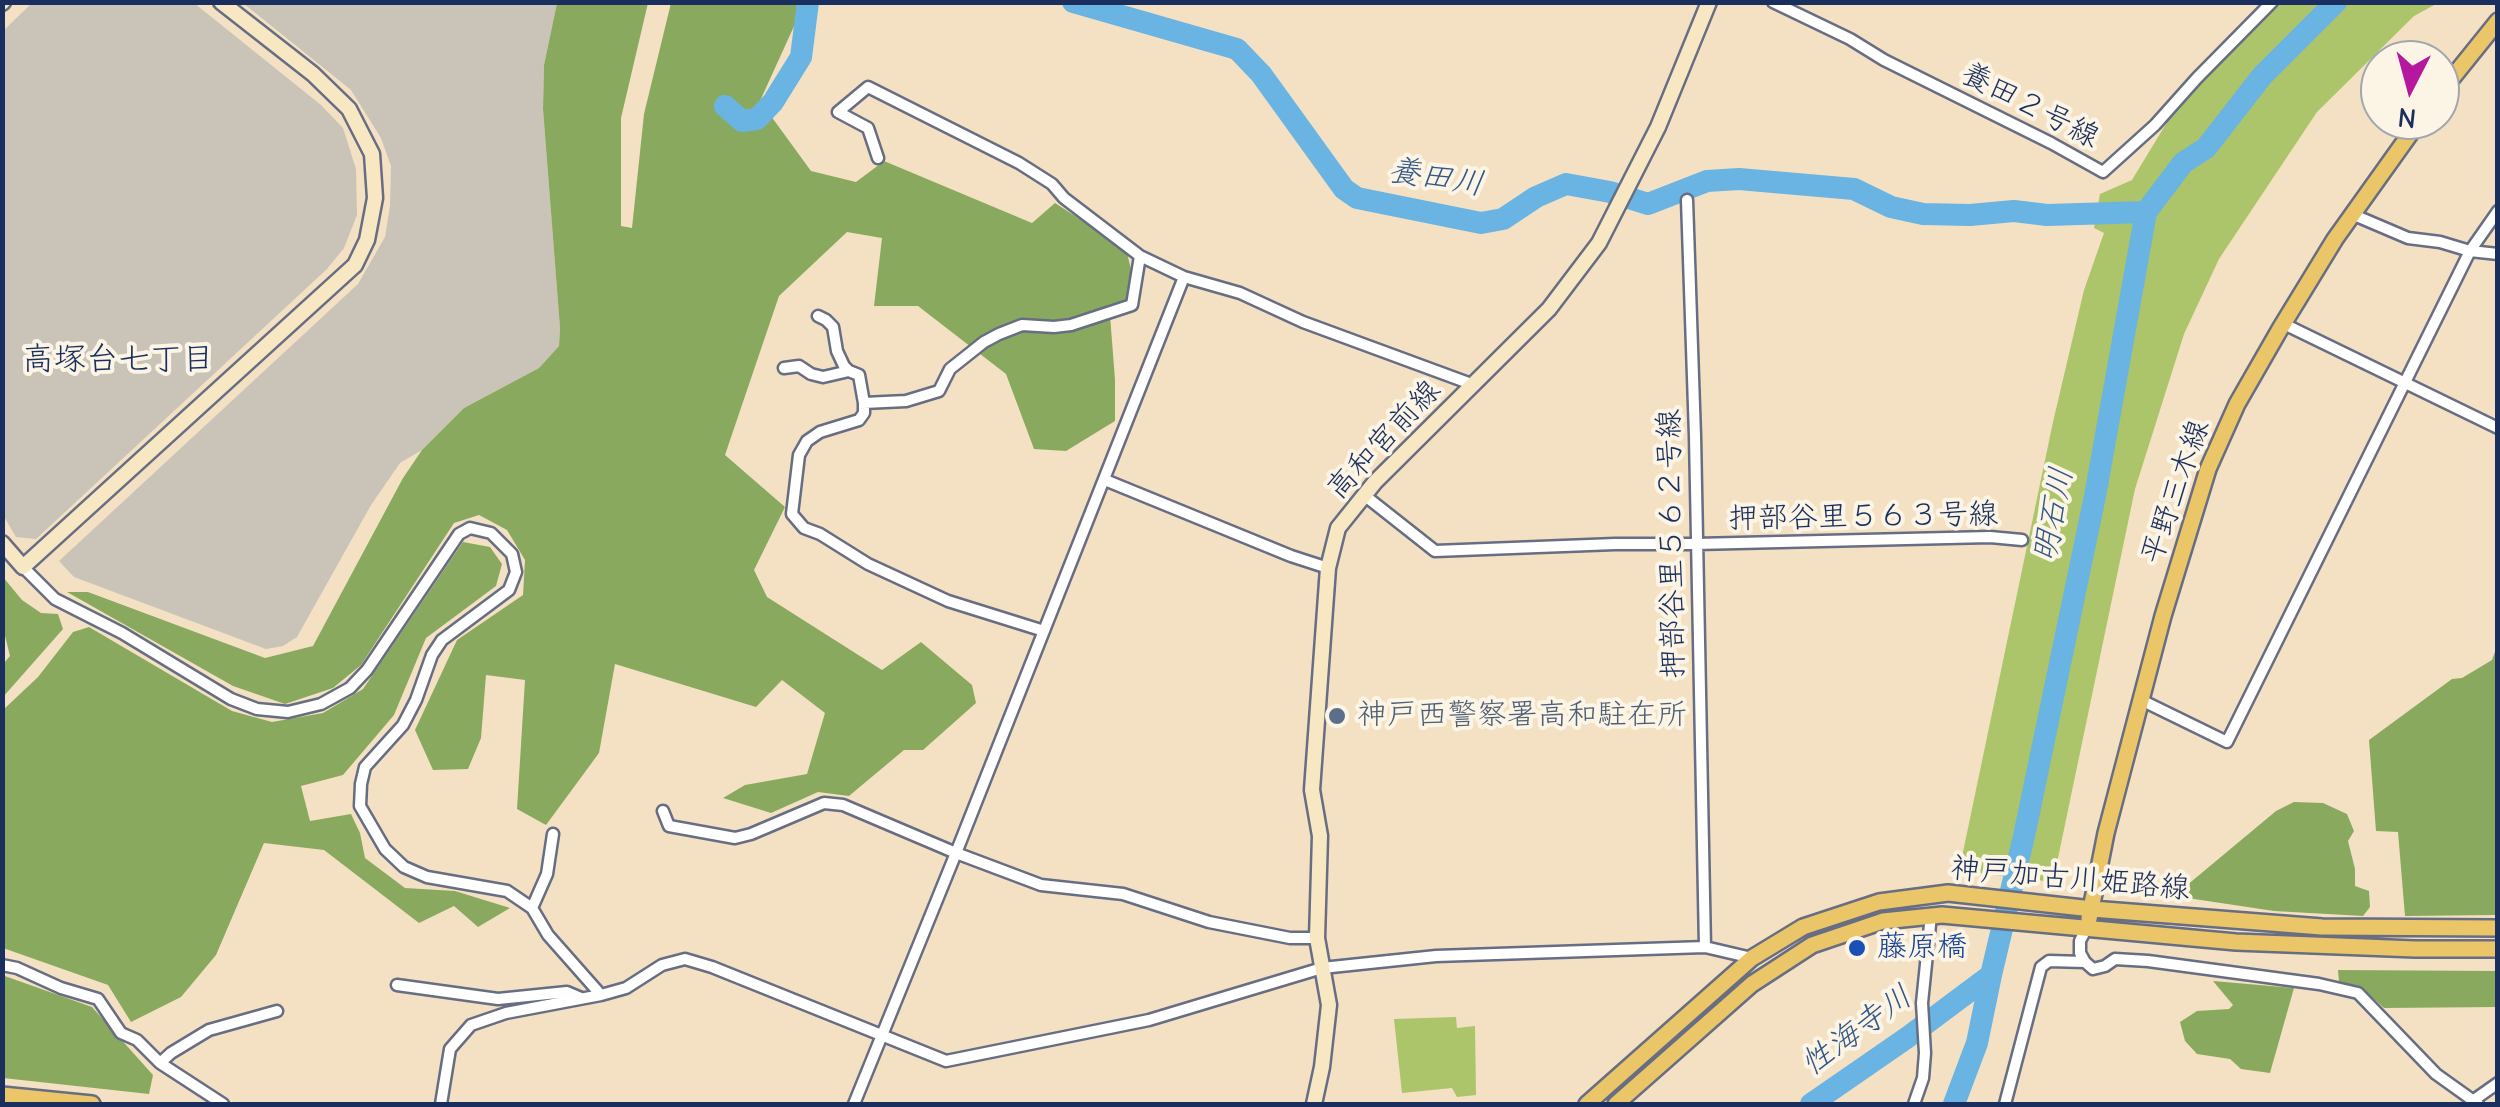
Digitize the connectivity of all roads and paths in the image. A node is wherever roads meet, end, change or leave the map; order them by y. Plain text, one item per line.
1 (221, 2) edge
2 (1709, 2) edge
3 (1773, 2) edge
4 (2272, 2) edge
5 (2498, 21) edge
6 (2460, 68) edge
7 (2406, 140) edge
8 (878, 158) dead end
9 (1688, 200) dead end
10 (2498, 211) edge
11 (2354, 215) junction
12 (2470, 250) junction
13 (2498, 254) edge
14 (1140, 256) junction
15 (1184, 277) junction
16 (818, 316) dead end
17 (2284, 324) junction
18 (784, 368) dead end
19 (849, 371) junction
20 (2405, 384) junction
21 (1474, 385) junction
22 (864, 404) junction
23 (2498, 428) edge
24 (1105, 480) junction
25 (1364, 495) junction
26 (2022, 540) dead end
27 (2, 543) edge
28 (1696, 544) junction
29 (23, 567) junction
30 (1328, 568) junction
31 (1044, 631) junction
32 (2141, 700) junction
33 (662, 811) dead end
34 (553, 834) dead end
35 (956, 853) junction
36 (532, 908) junction
37 (2092, 909) junction
38 (1937, 915) junction
39 (2087, 928) junction
40 (2498, 928) edge
41 (1317, 938) junction
42 (1705, 947) junction
43 (2498, 950) edge
44 (1752, 958) junction
45 (2085, 962) junction
46 (2, 965) edge
47 (1322, 968) junction
48 (396, 985) dead end
49 (600, 995) junction
50 (582, 998) junction
51 (277, 1012) dead end
52 (882, 1035) junction
53 (160, 1063) junction
54 (2498, 1083) edge
55 (2, 1095) edge
56 (2474, 1103) edge
57 (92, 1104) edge
58 (223, 1104) edge
59 (441, 1104) edge
60 (854, 1104) edge
61 (1314, 1104) edge
62 (1586, 1104) edge
63 (1616, 1104) edge
64 (1914, 1104) edge
65 (2005, 1104) edge

1 - 29 street
2 - 21 street, 高和宮前線
3 - 4 street, 養田２号線
5 - 6 main road
7 - 11 main road, 平野三木線
8 - 14 street
9 - 28 street, 押部谷里５６２号線
10 - 12 street
11 - 12 street
11 - 17 main road, 平野三木線
12 - 13 street
12 - 20 street
14 - 15 street
14 - 22 street
15 - 21 street
15 - 24 street
16 - 19 street
17 - 20 street
17 - 32 main road, 平野三木線
18 - 19 street
19 - 22 street
20 - 23 street
20 - 32 street
21 - 25 street, 高和宮前線
22 - 31 street
24 - 30 street
24 - 31 street
25 - 28 street, 押部谷里５６３号線
25 - 30 street, 高和宮前線
26 - 28 street, 押部谷里５６３号線
27 - 29 street
28 - 42 street, 押部谷里５６２号線
29 - 36 street
30 - 41 street, 高和宮前線
31 - 35 street
32 - 37 main road, 平野三木線
33 - 35 street
34 - 36 street
35 - 41 street
35 - 52 street
36 - 49 street
37 - 39 main road, 平野三木線
37 - 40 main road, 神戸加古川姫路線
37 - 44 main road, 神戸加古川姫路線
38 - 39 main road, 神戸加古川姫路線
38 - 63 main road, 神戸加古川姫路線
38 - 64 street
39 - 43 main road, 神戸加古川姫路線
39 - 45 street, 神戸加古川姫路線
41 - 47 street, 高和宮前線
42 - 44 street
42 - 47 street
44 - 62 main road, 神戸加古川姫路線
45 - 56 street
45 - 65 street
46 - 53 street
47 - 52 street
47 - 61 street, 高和宮前線
48 - 50 street
49 - 50 street
49 - 52 street
50 - 59 street
51 - 53 street
52 - 60 street
53 - 58 street
54 - 56 street
55 - 57 main road

